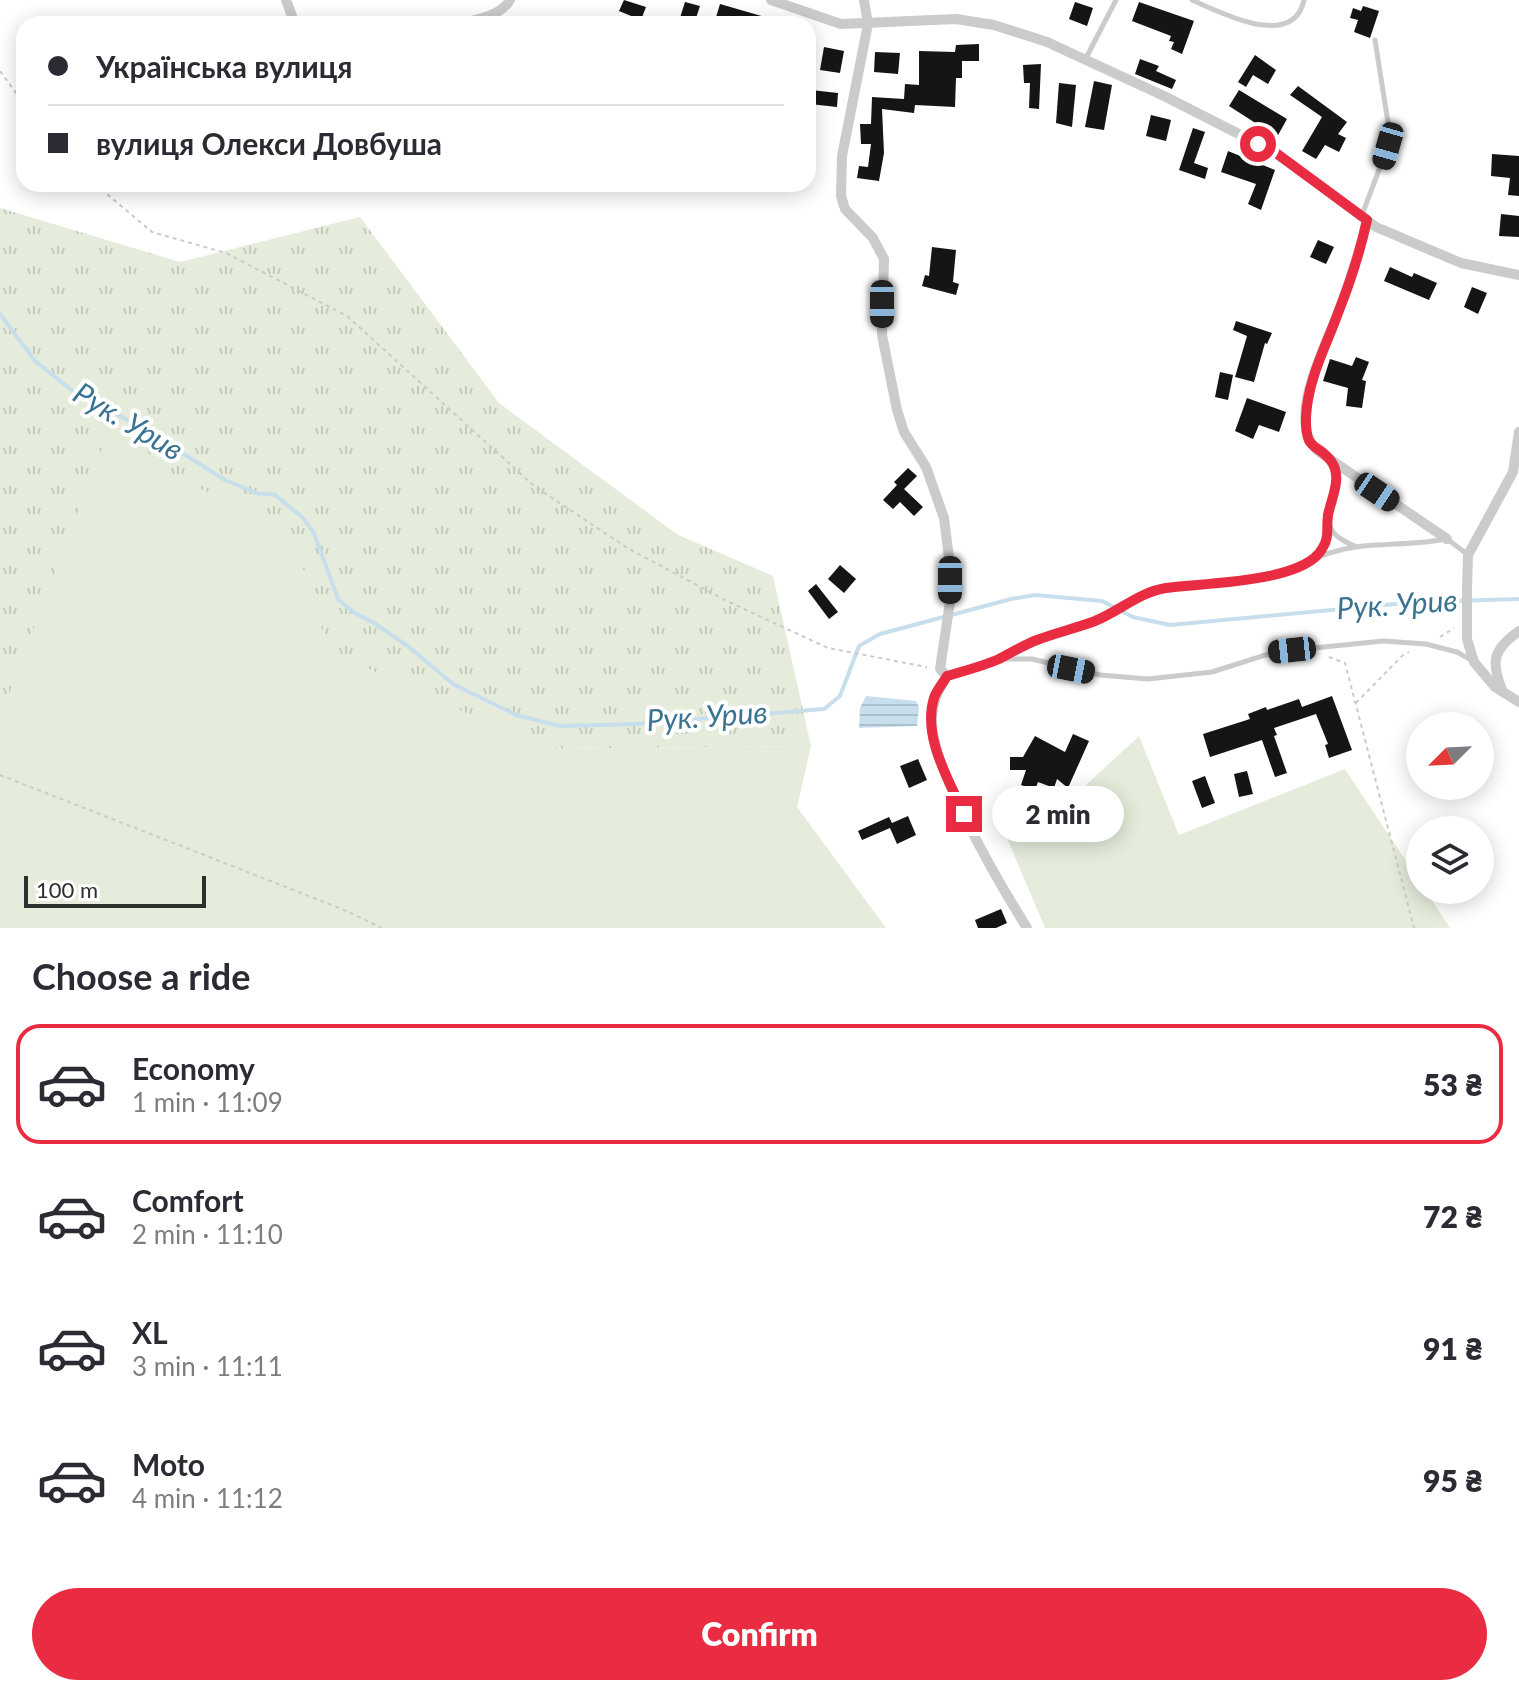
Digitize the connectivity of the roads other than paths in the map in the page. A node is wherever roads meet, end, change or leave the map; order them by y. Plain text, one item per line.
1 (510, 0) edge
2 (771, 0) edge
3 (864, 0) edge
4 (1116, 0) edge
5 (1192, 0) edge
6 (1304, 0) edge
7 (489, 16) edge
8 (868, 24) junction
9 (1375, 40) dead end
10 (1085, 59) junction
11 (1364, 218) junction
12 (1519, 275) edge
13 (1519, 432) edge
14 (1331, 460) junction
15 (1516, 472) edge
16 (1330, 531) junction
17 (1447, 539) junction
18 (1356, 547) junction
19 (1468, 555) junction
20 (1316, 557) junction
21 (1519, 631) edge
22 (999, 659) junction
23 (1474, 662) junction
24 (944, 673) junction
25 (1504, 693) junction
26 (1519, 702) edge
27 (1027, 928) edge

1 - 7 street
2 - 8 street
3 - 8 street
4 - 10 lane
5 - 6 lane
8 - 10 street
8 - 24 street
9 - 11 lane
10 - 11 street
11 - 12 street
11 - 14 street
13 - 15 street
14 - 16 lane
14 - 17 street
15 - 19 street
16 - 18 lane
16 - 20 lane
17 - 18 lane
17 - 19 lane
18 - 20 lane
19 - 23 street
20 - 22 lane
21 - 25 street
22 - 23 lane
22 - 24 lane
23 - 25 street
24 - 27 street
25 - 26 street

